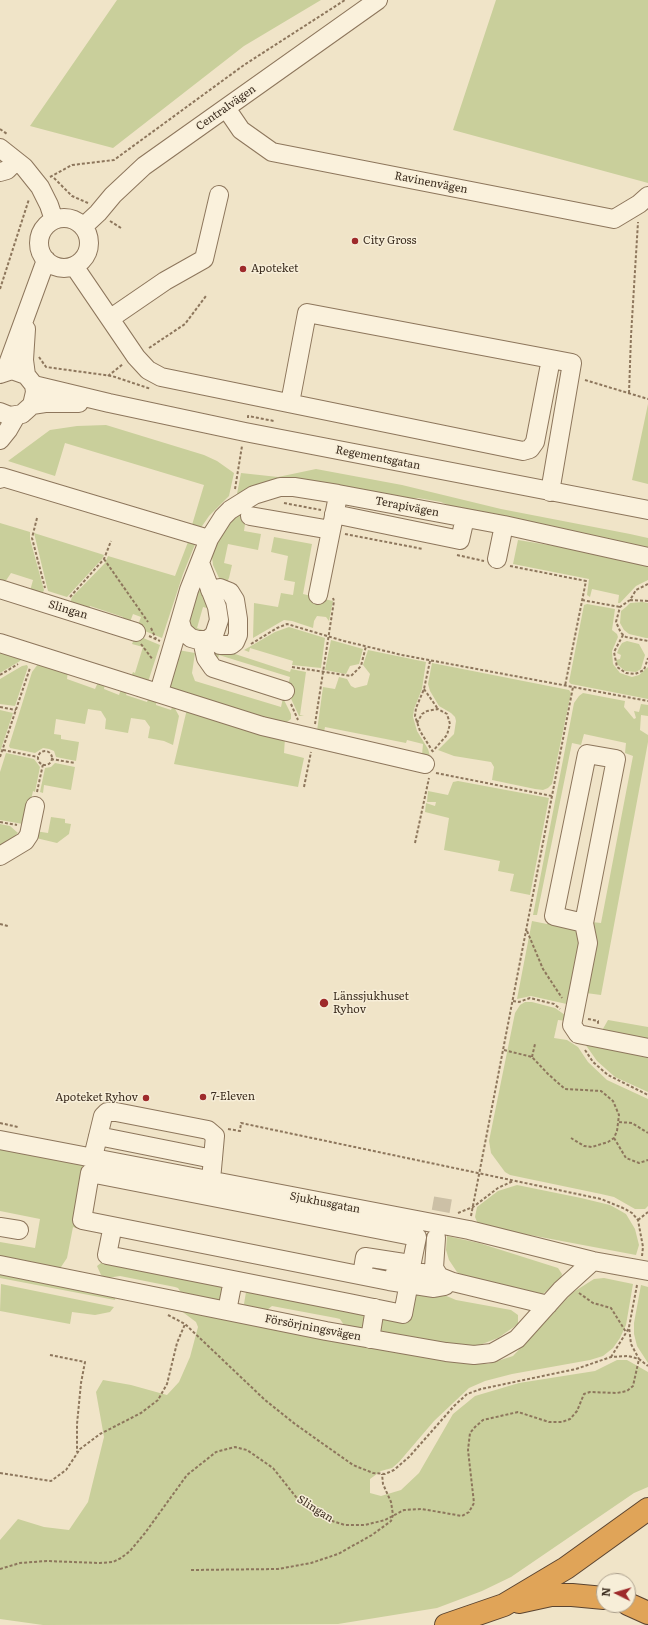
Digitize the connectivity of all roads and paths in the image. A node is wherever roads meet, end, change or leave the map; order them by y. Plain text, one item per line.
1 (345, 0) edge
2 (378, 0) edge
3 (226, 108) junction
4 (0, 129) edge
5 (4, 142) edge
6 (16, 161) junction
7 (0, 172) edge
8 (46, 178) junction
9 (219, 195) dead end
10 (644, 200) edge
11 (98, 213) junction
12 (54, 220) junction
13 (83, 227) junction
14 (122, 228) dead end
15 (46, 260) junction
16 (74, 266) junction
17 (1, 282) edge
18 (0, 289) edge
19 (206, 296) dead end
20 (29, 306) junction
21 (111, 318) junction
22 (167, 336) dead end
23 (551, 359) junction
24 (2, 373) edge
25 (570, 375) junction
26 (30, 380) junction
27 (629, 393) junction
28 (648, 399) edge
29 (109, 403) junction
30 (290, 403) junction
31 (32, 406) junction
32 (4, 414) edge
33 (245, 432) junction
34 (0, 440) edge
35 (0, 479) edge
36 (234, 491) dead end
37 (550, 492) junction
38 (338, 494) junction
39 (280, 502) dead end
40 (648, 510) edge
41 (250, 516) dead end
42 (37, 518) dead end
43 (465, 518) junction
44 (332, 523) junction
45 (504, 525) junction
46 (209, 539) junction
47 (111, 541) dead end
48 (428, 550) dead end
49 (451, 554) dead end
50 (648, 557) edge
51 (104, 559) junction
52 (497, 562) junction
53 (200, 563) junction
54 (648, 584) edge
55 (0, 589) edge
56 (326, 598) joint
57 (582, 600) junction
58 (630, 600) junction
59 (648, 601) edge
60 (42, 602) junction
61 (620, 607) junction
62 (66, 609) junction
63 (180, 621) junction
64 (134, 631) joint
65 (623, 635) junction
66 (328, 636) junction
67 (156, 639) dead end
68 (206, 639) junction
69 (648, 641) edge
70 (0, 643) edge
71 (250, 645) dead end
72 (366, 646) junction
73 (34, 653) junction
74 (648, 658) edge
75 (292, 667) dead end
76 (323, 672) junction
77 (161, 685) junction
78 (565, 686) junction
79 (573, 687) junction
80 (424, 689) dead end
81 (285, 691) joint
82 (648, 701) edge
83 (0, 707) edge
84 (438, 709) junction
85 (16, 710) junction
86 (417, 724) dead end
87 (310, 738) junction
88 (2, 750) junction
89 (38, 757) junction
90 (0, 758) edge
91 (429, 758) junction
92 (51, 759) junction
93 (75, 763) dead end
94 (43, 764) junction
95 (304, 787) dead end
96 (552, 796) junction
97 (35, 806) joint
98 (0, 856) edge
99 (584, 923) junction
100 (0, 924) edge
101 (8, 926) dead end
102 (527, 930) junction
103 (563, 1000) dead end
104 (578, 1034) junction
105 (535, 1044) dead end
106 (648, 1048) edge
107 (504, 1050) junction
108 (532, 1057) junction
109 (648, 1095) edge
110 (619, 1122) junction
111 (225, 1128) dead end
112 (648, 1133) edge
113 (98, 1136) junction
114 (571, 1138) dead end
115 (614, 1138) junction
116 (0, 1140) edge
117 (93, 1157) junction
118 (213, 1160) junction
119 (648, 1160) edge
120 (480, 1173) junction
121 (211, 1180) junction
122 (514, 1180) junction
123 (473, 1207) junction
124 (648, 1212) edge
125 (452, 1213) dead end
126 (638, 1220) junction
127 (0, 1227) edge
128 (18, 1230) dead end
129 (469, 1230) junction
130 (111, 1235) dead end
131 (593, 1261) junction
132 (645, 1263) edge
133 (0, 1265) edge
134 (362, 1275) junction
135 (238, 1281) junction
136 (442, 1281) junction
137 (568, 1284) junction
138 (637, 1285) dead end
139 (477, 1288) junction
140 (407, 1293) dead end
141 (548, 1305) junction
142 (375, 1308) junction
143 (232, 1312) junction
144 (162, 1314) dead end
145 (535, 1320) junction
146 (184, 1324) junction
147 (629, 1327) junction
148 (626, 1332) junction
149 (370, 1339) junction
150 (50, 1355) dead end
151 (611, 1357) junction
152 (639, 1359) junction
153 (648, 1366) edge
154 (77, 1453) junction
155 (0, 1473) edge
156 (382, 1474) junction
157 (648, 1509) edge
158 (393, 1515) junction
159 (0, 1569) edge
160 (191, 1570) dead end
161 (596, 1597) edge
162 (504, 1605) junction
163 (636, 1608) edge
164 (648, 1613) edge
165 (446, 1625) edge

1 - 8 path
2 - 3 street, Centralvägen
3 - 10 street, Ravinenvägen
3 - 11 street, Centralvägen
4 - 5 path
5 - 6 street
6 - 7 street
6 - 8 street
8 - 11 path
8 - 12 street
8 - 17 path
9 - 21 street
10 - 27 path
11 - 13 street, Centralvägen
11 - 14 path
12 - 13 street
12 - 15 street
13 - 16 street
15 - 16 street
15 - 20 street
16 - 21 street
17 - 18 path
19 - 22 path
20 - 24 street
20 - 26 street
21 - 30 street
23 - 25 street
23 - 30 street
23 - 30 street
24 - 26 street, Regementsgatan
25 - 27 path
25 - 37 street
26 - 29 street, Regementsgatan
26 - 31 street
27 - 28 path
29 - 31 street, Regementsgatan
29 - 33 street, Regementsgatan
31 - 32 street
32 - 34 street
33 - 36 path
33 - 37 street, Regementsgatan
35 - 46 street
37 - 40 street, Regementsgatan
38 - 43 street, Terapivägen
38 - 44 street
38 - 46 street, Terapivägen
39 - 44 path
41 - 44 street
42 - 60 path
43 - 44 street
43 - 45 street, Terapivägen
44 - 48 path
44 - 56 street
45 - 50 street, Terapivägen
45 - 52 street
46 - 53 street, Terapivägen
47 - 51 path
49 - 52 path
51 - 62 path
51 - 67 path
52 - 57 path
53 - 63 street, Terapivägen
53 - 68 street
54 - 58 path
55 - 60 street, Slingan
56 - 66 path
57 - 61 path
57 - 78 path
58 - 59 path
58 - 61 path
60 - 62 street, Slingan
61 - 65 path
62 - 64 street, Slingan
63 - 68 street
63 - 77 street, Terapivägen
64 - 77 path
65 - 69 path
65 - 74 path
66 - 71 path
66 - 72 path
66 - 76 path
68 - 81 street
70 - 73 street
72 - 76 path
72 - 78 path
73 - 77 street
73 - 85 path
75 - 76 path
76 - 87 path
77 - 87 street
78 - 79 path
79 - 82 path
79 - 96 path
80 - 84 path
81 - 87 path
83 - 85 path
84 - 86 path
84 - 91 path
85 - 88 path
87 - 91 street
87 - 95 path
88 - 89 path
88 - 90 path
89 - 92 path
89 - 94 path
91 - 96 path
92 - 93 path
92 - 94 path
94 - 97 path
96 - 102 path
97 - 98 street
99 - 99 street
99 - 104 street
100 - 101 path
102 - 103 path
102 - 107 path
104 - 106 street
104 - 109 path
105 - 108 path
107 - 108 path
107 - 120 path
108 - 110 path
110 - 112 path
110 - 115 path
111 - 120 path
113 - 117 street
113 - 118 street
113 - 118 street
114 - 115 path
115 - 119 path
116 - 117 street, Sjukhusgatan
117 - 121 street, Sjukhusgatan
118 - 121 street
120 - 122 path
120 - 123 path
121 - 129 street, Sjukhusgatan
122 - 123 path
122 - 126 path
123 - 125 path
123 - 129 path
124 - 126 path
126 - 132 path
127 - 128 street
129 - 131 street, Sjukhusgatan
130 - 135 street
131 - 132 street, Sjukhusgatan
131 - 137 street, Försörjningsvägen
133 - 143 street, Försörjningsvägen
134 - 134 street
134 - 136 street
135 - 142 street
135 - 143 street
136 - 139 street
136 - 139 street
136 - 145 street
137 - 141 street, Försörjningsvägen
137 - 148 path
138 - 147 path
139 - 141 street
140 - 142 street
141 - 145 street, Försörjningsvägen
142 - 149 street
143 - 149 street, Försörjningsvägen
144 - 146 path
145 - 149 street, Försörjningsvägen
146 - 154 path
146 - 156 path
147 - 148 path
147 - 152 path
148 - 151 path
150 - 154 path
151 - 152 path
151 - 156 path
152 - 153 path
152 - 158 path, Slingan
154 - 155 path
156 - 158 path
157 - 162 highway
158 - 159 path, Slingan
158 - 160 path
161 - 162 highway
162 - 165 highway
163 - 164 highway

